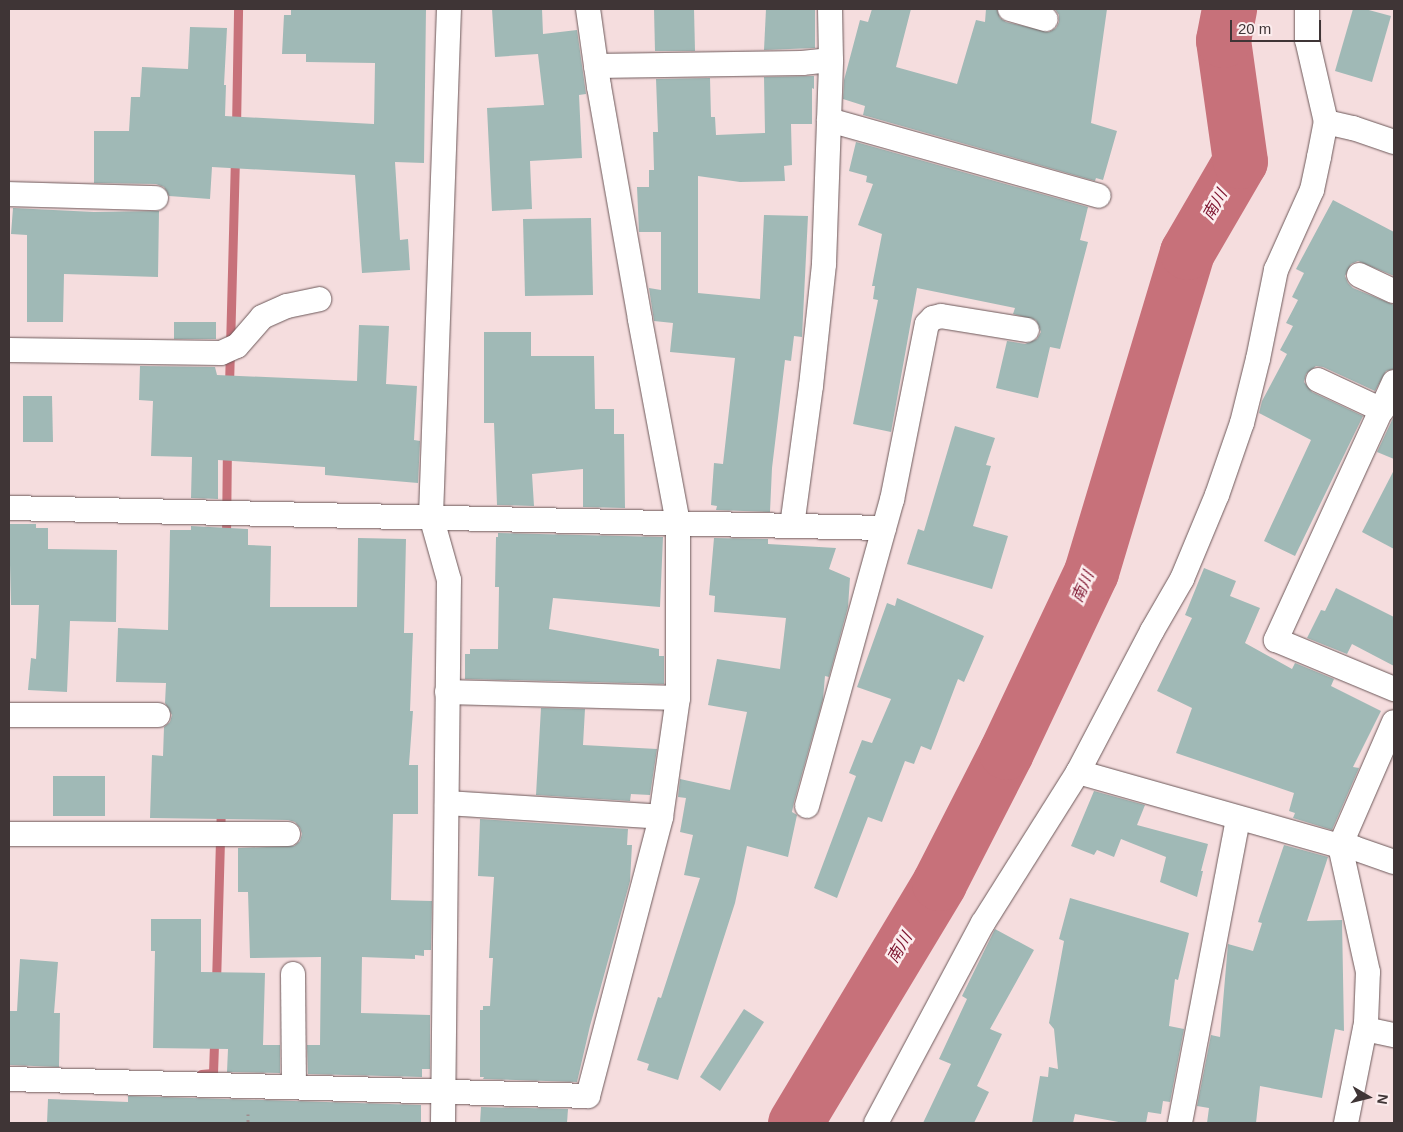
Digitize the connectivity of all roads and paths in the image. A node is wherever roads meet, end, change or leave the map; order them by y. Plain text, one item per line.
1 (449, 9) edge
2 (588, 9) edge
3 (830, 9) edge
4 (1010, 9) edge
5 (1307, 9) edge
6 (1046, 19) dead end
7 (831, 60) junction
8 (596, 66) junction
9 (828, 120) junction
10 (1326, 122) junction
11 (1394, 142) edge
12 (9, 194) edge
13 (1099, 196) dead end
14 (156, 198) dead end
15 (1359, 275) dead end
16 (1394, 292) edge
17 (319, 299) dead end
18 (1027, 330) dead end
19 (9, 350) edge
20 (1318, 380) dead end
21 (1394, 382) edge
22 (1382, 410) junction
23 (9, 508) edge
24 (431, 516) junction
25 (678, 523) junction
26 (792, 526) junction
27 (884, 528) junction
28 (1394, 689) edge
29 (447, 692) junction
30 (678, 698) junction
31 (9, 715) edge
32 (158, 715) dead end
33 (1394, 722) edge
34 (1078, 772) junction
35 (447, 803) junction
36 (807, 806) dead end
37 (661, 817) junction
38 (1238, 818) junction
39 (9, 834) edge
40 (288, 834) dead end
41 (1340, 846) junction
42 (1394, 862) edge
43 (293, 974) dead end
44 (1365, 1029) junction
45 (1394, 1035) edge
46 (9, 1079) edge
47 (294, 1087) junction
48 (444, 1092) junction
49 (443, 1123) edge
50 (876, 1123) edge
51 (1180, 1123) edge
52 (1346, 1123) edge

1 - 24 street
2 - 8 street
3 - 7 street
4 - 6 street
5 - 10 street
7 - 8 street
7 - 9 street
8 - 25 street
9 - 13 street
9 - 26 street
10 - 11 street
10 - 34 street
12 - 14 street
15 - 16 street
17 - 19 street
18 - 27 street
20 - 22 street
21 - 22 street
22 - 28 street
23 - 24 street
24 - 25 street
24 - 29 street
25 - 26 street
25 - 30 street
26 - 27 street
27 - 36 street
29 - 30 street
29 - 35 street
30 - 37 street
31 - 32 street
33 - 41 street
34 - 38 street
34 - 50 street
35 - 37 street
35 - 48 street
37 - 48 street
38 - 41 street
38 - 51 street
39 - 40 street
41 - 42 street
41 - 44 street
43 - 47 street
44 - 45 street
44 - 52 street
46 - 47 street
47 - 48 street
48 - 49 street

